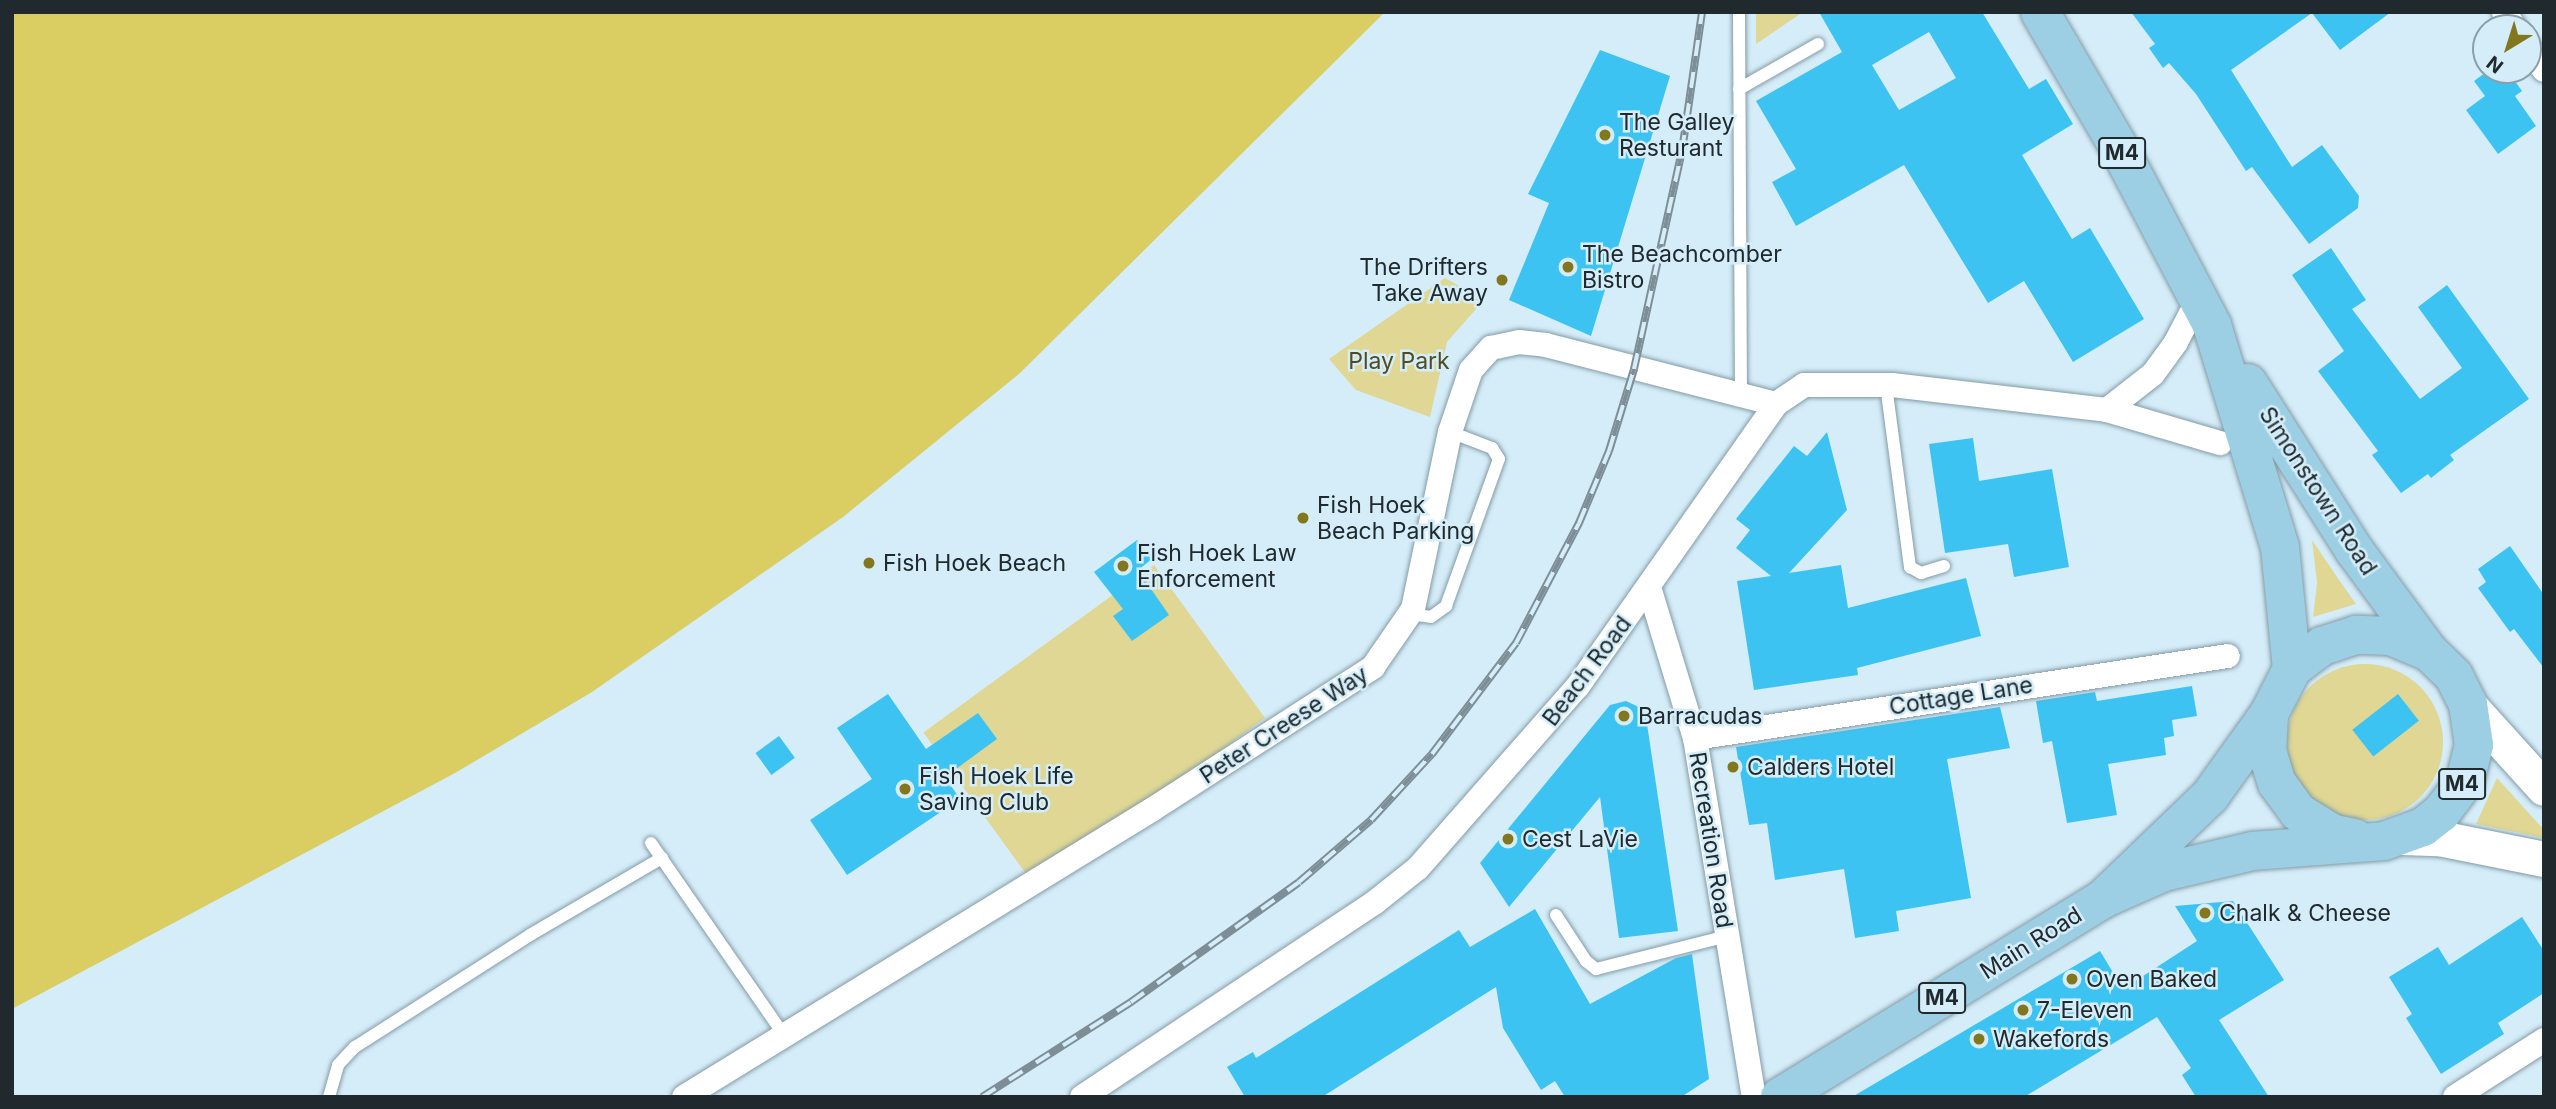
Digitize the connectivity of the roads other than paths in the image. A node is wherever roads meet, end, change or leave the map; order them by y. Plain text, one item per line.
1 (1739, 12) edge
2 (2040, 12) edge
3 (1818, 44) dead end
4 (1739, 89) junction
5 (2206, 310) junction
6 (1886, 385) junction
7 (1741, 393) junction
8 (1776, 404) junction
9 (2107, 410) junction
10 (1450, 432) junction
11 (2220, 443) dead end
12 (1944, 566) dead end
13 (1649, 587) junction
14 (1410, 614) junction
15 (2429, 652) junction
16 (2228, 656) dead end
17 (2292, 669) junction
18 (2468, 704) junction
19 (2269, 714) junction
20 (1695, 738) junction
21 (2544, 788) edge
22 (2384, 839) junction
23 (651, 843) dead end
24 (662, 858) junction
25 (2544, 859) edge
26 (2103, 899) junction
27 (1556, 915) dead end
28 (1727, 936) junction
29 (784, 1035) junction
30 (2544, 1040) edge
31 (329, 1097) edge
32 (684, 1097) edge
33 (1082, 1097) edge
34 (1754, 1097) edge
35 (1780, 1097) edge
36 (2455, 1097) edge

1 - 4 lane
2 - 5 main road, Simonstown Road / M4
3 - 4 lane
4 - 7 lane
5 - 9 street
5 - 15 main road, Simonstown Road / M4
5 - 17 main road, Simonstown Road / M4
6 - 8 street, Beach Road
6 - 9 street, Beach Road
6 - 12 lane
7 - 8 street, Peter Creese Way
7 - 10 street, Peter Creese Way
8 - 13 street, Beach Road
9 - 11 street, Beach Road
10 - 14 street, Peter Creese Way
10 - 14 lane
13 - 20 street, Recreation Road
13 - 33 street, Beach Road
14 - 29 street, Peter Creese Way
15 - 17 main road, Main Road / M4
15 - 18 main road, Main Road / M4
16 - 20 street, Cottage Lane
17 - 19 main road, Main Road / M4
18 - 21 main road
18 - 22 main road, Main Road / M4
19 - 22 main road, Main Road / M4
19 - 26 main road, Main Road / M4
20 - 28 street, Recreation Road
22 - 25 main road
22 - 26 main road, Main Road / M4
23 - 24 lane
24 - 29 lane
24 - 31 lane
26 - 35 main road, Main Road / M4
27 - 28 lane
28 - 34 street, Recreation Road
29 - 32 street, Peter Creese Way
30 - 36 street

